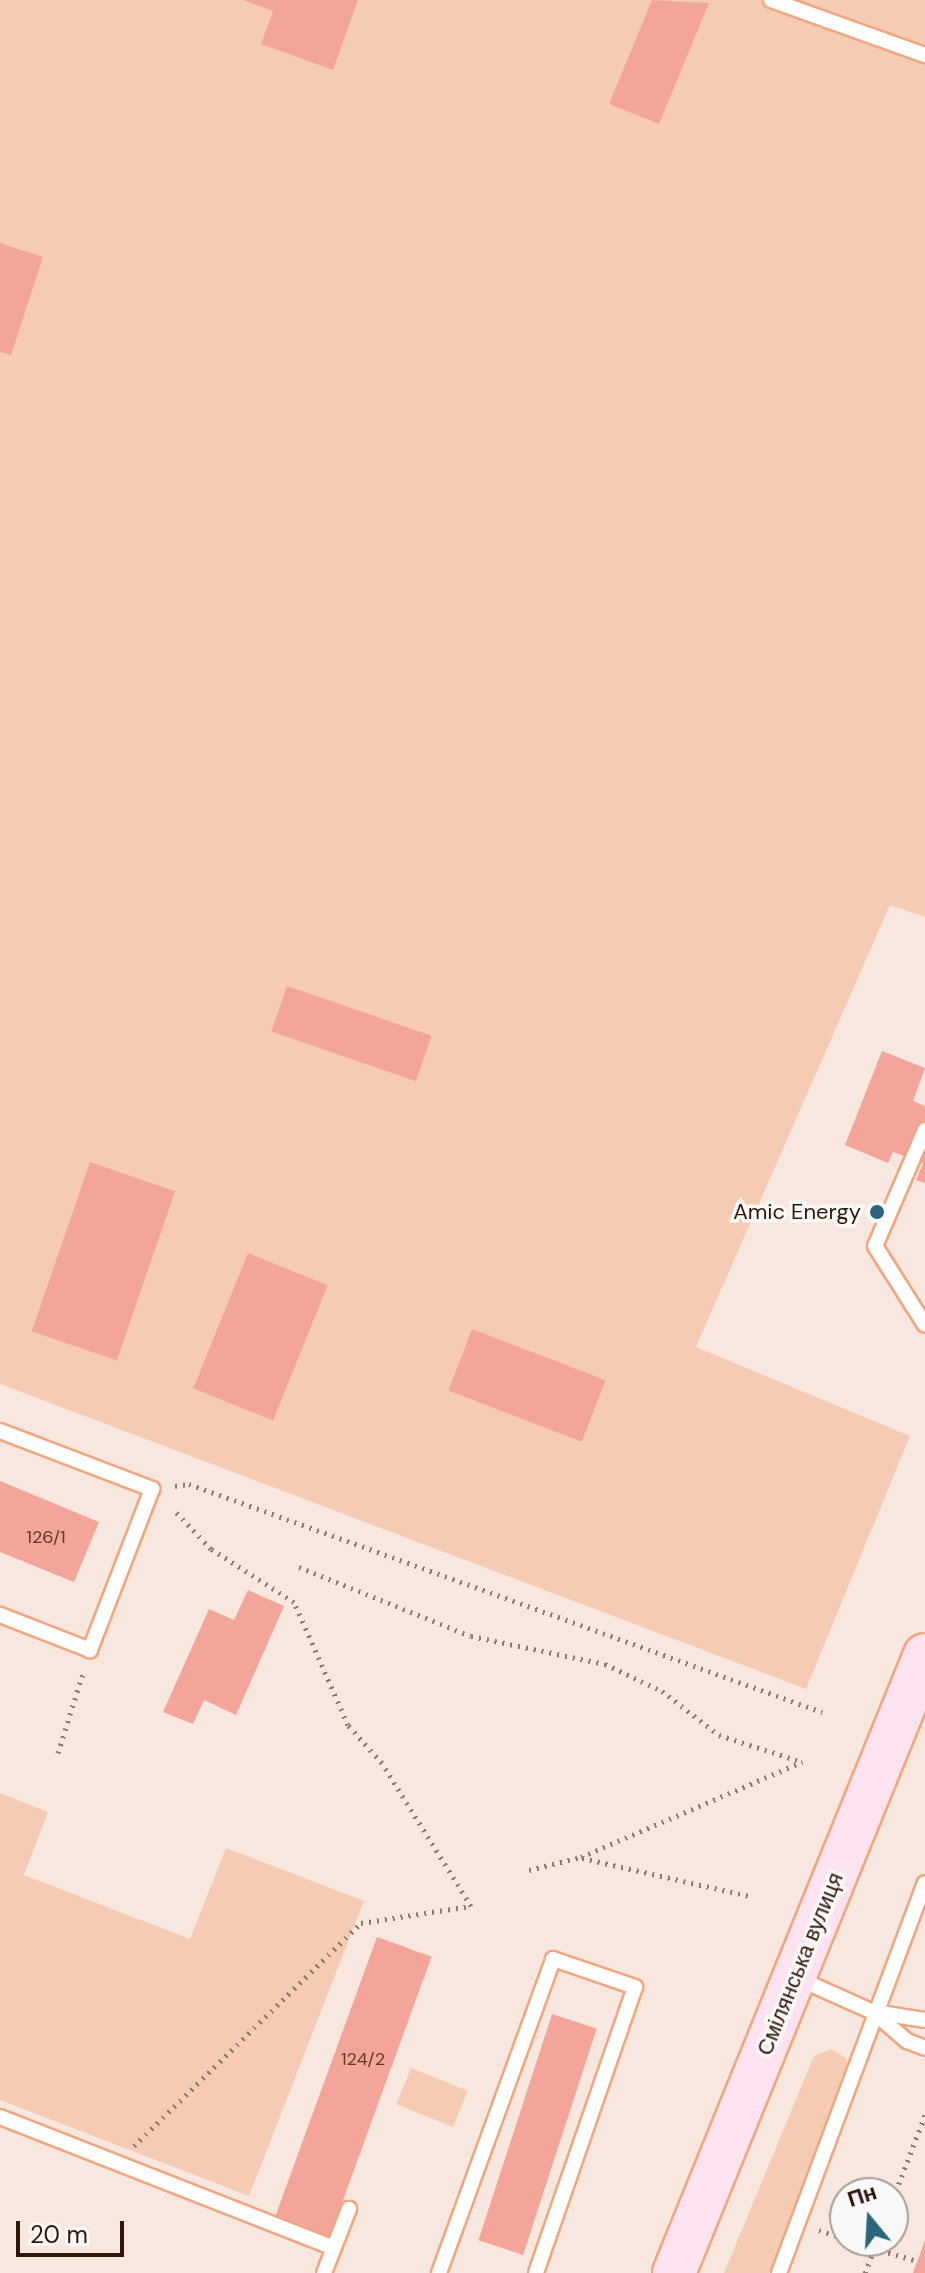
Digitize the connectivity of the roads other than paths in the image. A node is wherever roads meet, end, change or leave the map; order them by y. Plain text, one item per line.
1 (771, 0) edge
2 (925, 55) edge
3 (925, 1130) edge
4 (925, 1325) edge
5 (0, 1431) edge
6 (0, 1615) edge
7 (925, 1655) edge
8 (925, 1883) edge
9 (795, 1977) junction
10 (873, 2012) junction
11 (925, 2020) edge
12 (925, 2048) edge
13 (0, 2117) edge
14 (349, 2209) dead end
15 (331, 2247) junction
16 (324, 2273) edge
17 (439, 2273) edge
18 (536, 2273) edge
19 (674, 2273) edge
20 (779, 2273) edge

1 - 2 lane
3 - 4 lane
5 - 6 lane
7 - 9 main road, Смілянська вулиця
8 - 10 lane
9 - 10 lane
9 - 19 main road, Смілянська вулиця
10 - 11 lane
10 - 12 lane
10 - 20 lane
13 - 15 lane
14 - 15 lane
15 - 16 lane
17 - 18 lane

